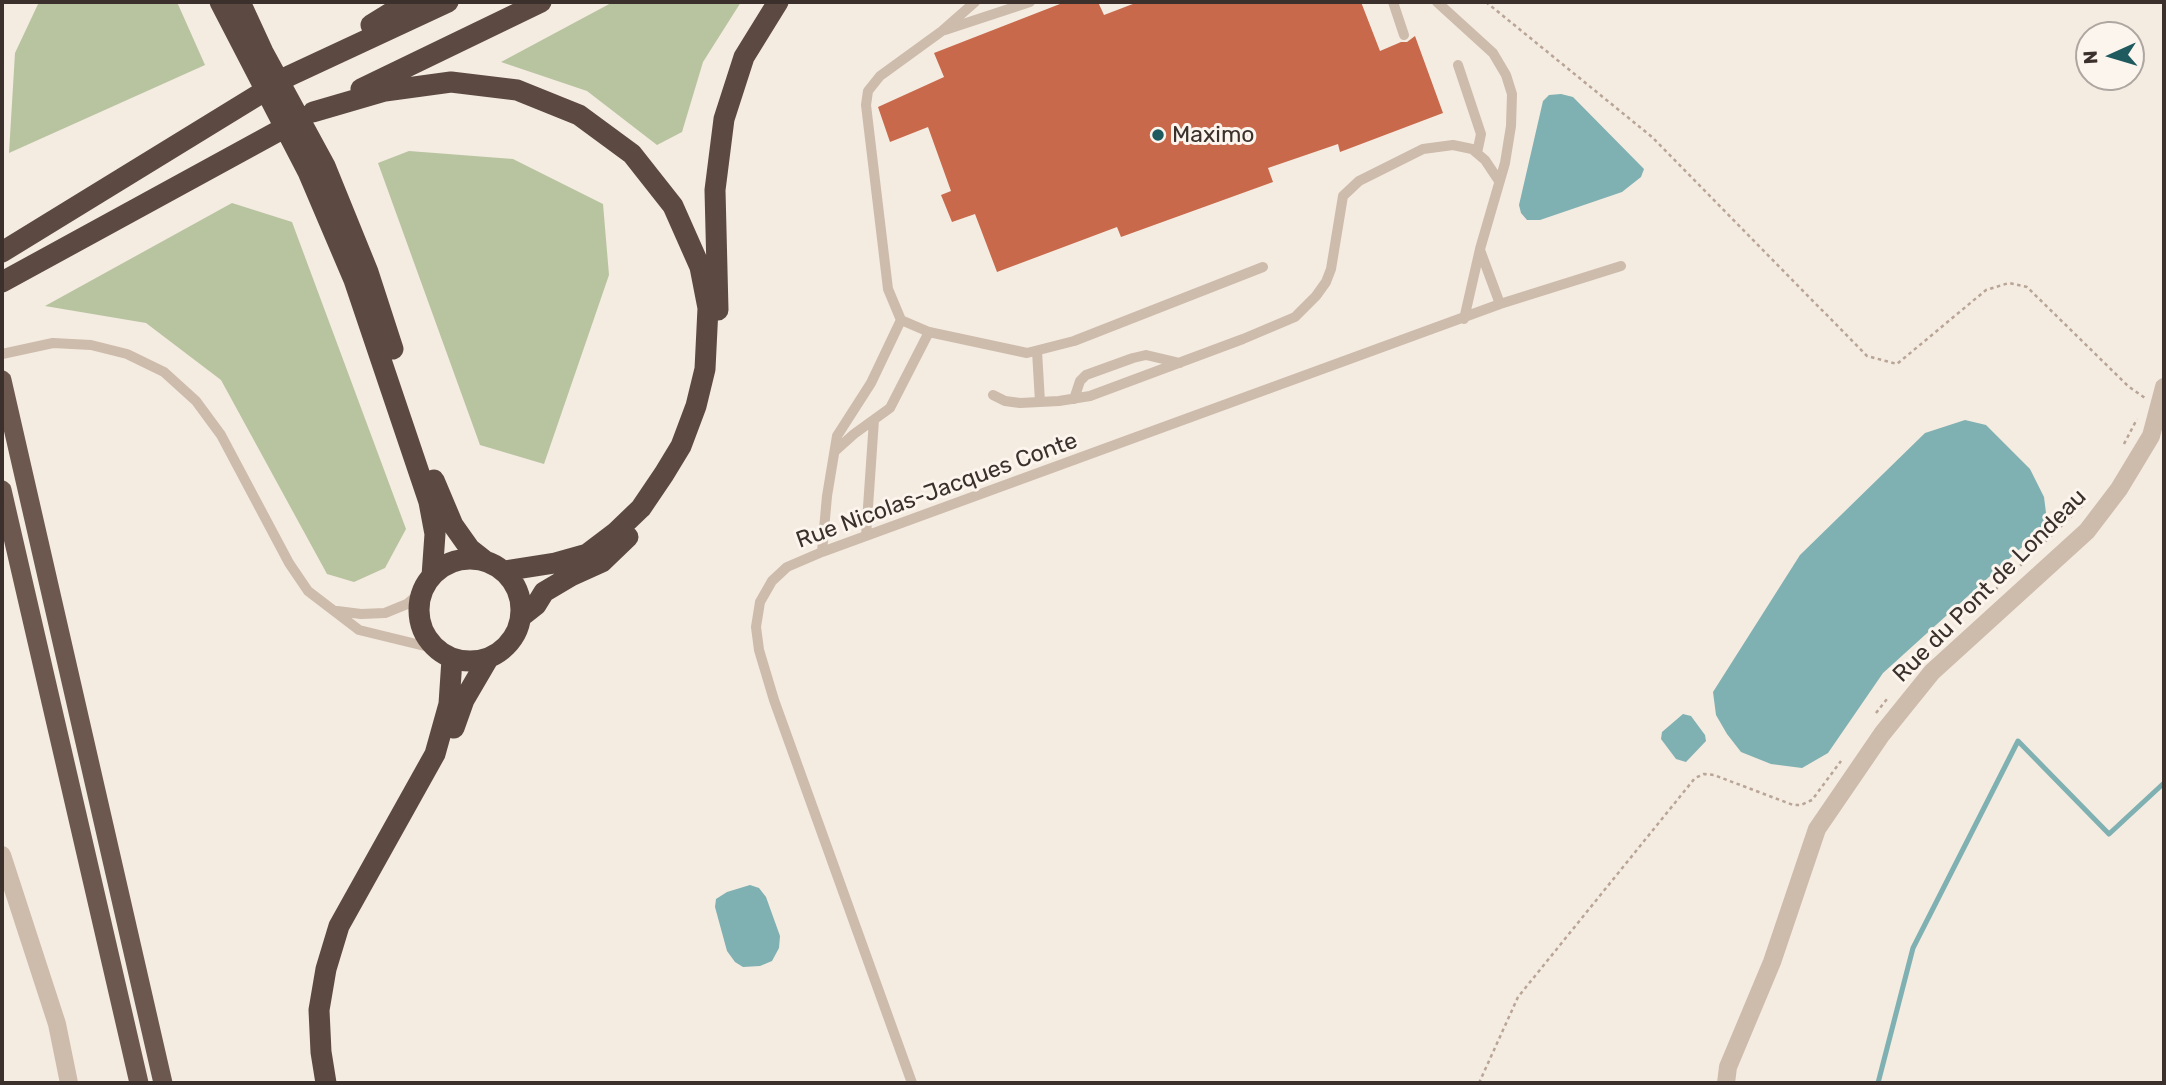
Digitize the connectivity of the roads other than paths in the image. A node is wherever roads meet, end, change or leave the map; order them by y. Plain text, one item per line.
1 (220, 2) edge
2 (240, 2) edge
3 (408, 2) edge
4 (448, 2) edge
5 (541, 2) edge
6 (778, 2) edge
7 (975, 2) edge
8 (1030, 2) edge
9 (1392, 2) edge
10 (1437, 2) edge
11 (942, 32) junction
12 (1404, 35) dead end
13 (256, 55) junction
14 (1458, 65) dead end
15 (289, 76) junction
16 (313, 112) junction
17 (1477, 153) junction
18 (317, 169) junction
19 (1499, 181) junction
20 (1480, 249) junction
21 (2, 252) edge
22 (1263, 267) dead end
23 (1621, 267) dead end
24 (2, 282) edge
25 (1500, 304) junction
26 (1464, 319) junction
27 (901, 320) junction
28 (929, 332) junction
29 (1037, 351) junction
30 (2, 354) edge
31 (1181, 363) junction
32 (3, 386) edge
33 (2164, 387) edge
34 (993, 396) dead end
35 (1074, 399) junction
36 (1040, 402) junction
37 (874, 420) junction
38 (834, 452) junction
39 (2, 490) edge
40 (866, 537) junction
41 (822, 552) junction
42 (484, 561) junction
43 (504, 571) junction
44 (427, 583) junction
45 (332, 611) junction
46 (522, 616) junction
47 (445, 654) junction
48 (488, 659) junction
49 (2, 855) edge
50 (378, 855) junction
51 (69, 1083) edge
52 (139, 1083) edge
53 (163, 1083) edge
54 (326, 1083) edge
55 (912, 1083) edge
56 (1726, 1083) edge

1 - 13 highway
2 - 13 highway
3 - 15 highway
4 - 15 highway
5 - 16 highway
6 - 46 highway
7 - 11 lane
8 - 11 lane
9 - 12 lane
10 - 19 lane
11 - 27 lane
13 - 18 highway
14 - 17 lane
15 - 21 highway
16 - 24 highway
16 - 43 highway
17 - 19 lane
17 - 31 lane
18 - 42 highway
18 - 44 highway
19 - 20 lane
20 - 25 lane
20 - 26 lane
22 - 29 lane
23 - 25 lane, Rue Nicolas-Jacques Conte
25 - 26 lane, Rue Nicolas-Jacques Conte
26 - 40 lane, Rue Nicolas-Jacques Conte
27 - 28 lane
27 - 38 lane
28 - 29 lane
28 - 37 lane
29 - 36 lane
30 - 45 lane
31 - 35 lane
31 - 35 lane
32 - 53 highway
33 - 56 street, Rue du Pont de Londeau
34 - 36 lane
35 - 36 lane
37 - 38 lane
37 - 40 lane
38 - 41 lane
39 - 52 highway
40 - 41 lane, Rue Nicolas-Jacques Conte
41 - 55 lane, Rue Nicolas-Jacques Conte
42 - 43 highway
42 - 44 highway
43 - 46 highway
44 - 45 lane
44 - 47 highway
45 - 47 lane
46 - 48 highway
47 - 48 highway
47 - 50 highway
48 - 50 highway
49 - 51 street
50 - 54 highway

